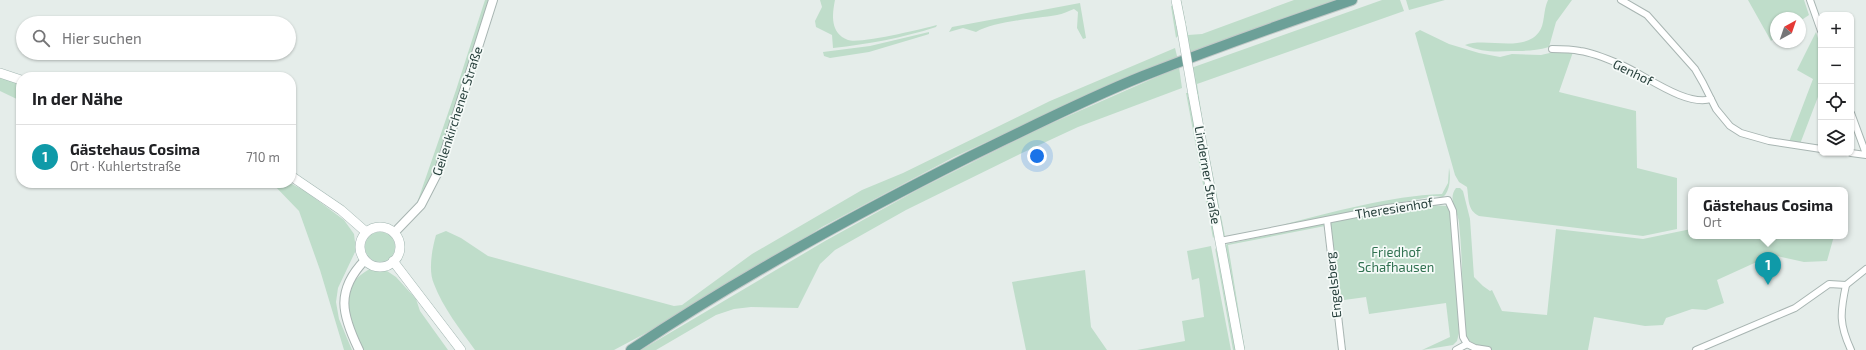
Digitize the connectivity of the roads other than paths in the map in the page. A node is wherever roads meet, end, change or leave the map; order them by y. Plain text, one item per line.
1 (493, 0) edge
2 (1176, 0) edge
3 (1352, 0) edge
4 (1621, 0) edge
5 (1810, 0) edge
6 (1818, 23) edge
7 (1552, 49) dead end
8 (0, 73) edge
9 (16, 78) edge
10 (1711, 99) junction
11 (1854, 120) edge
12 (1818, 149) edge
13 (1854, 153) edge
14 (1866, 154) edge
15 (296, 179) edge
16 (1327, 220) junction
17 (366, 232) junction
18 (394, 234) junction
19 (1220, 241) junction
20 (365, 260) junction
21 (393, 261) junction
22 (1866, 269) edge
23 (1846, 285) junction
24 (1467, 344) junction
25 (359, 350) edge
26 (461, 350) edge
27 (631, 350) edge
28 (1240, 350) edge
29 (1342, 350) edge
30 (1456, 350) edge
31 (1488, 350) edge
32 (1696, 350) edge
33 (1851, 350) edge

1 - 18 street, Geilenkirchener Straße
2 - 19 main road, Linderner Straße, bridge
3 - 27 main road
4 - 10 street
5 - 6 street
7 - 10 street, Genhof
8 - 9 main road
10 - 12 street
11 - 14 street
13 - 14 street
15 - 17 main road
16 - 19 street, Theresienhof
16 - 24 street, Theresienhof
16 - 29 street, Engelsberg
17 - 18 main road
17 - 20 main road
18 - 21 main road
19 - 28 main road, Linderner Straße
20 - 21 main road
20 - 25 street
21 - 26 main road
22 - 23 street
23 - 32 street
23 - 33 street
24 - 30 street
24 - 31 street

